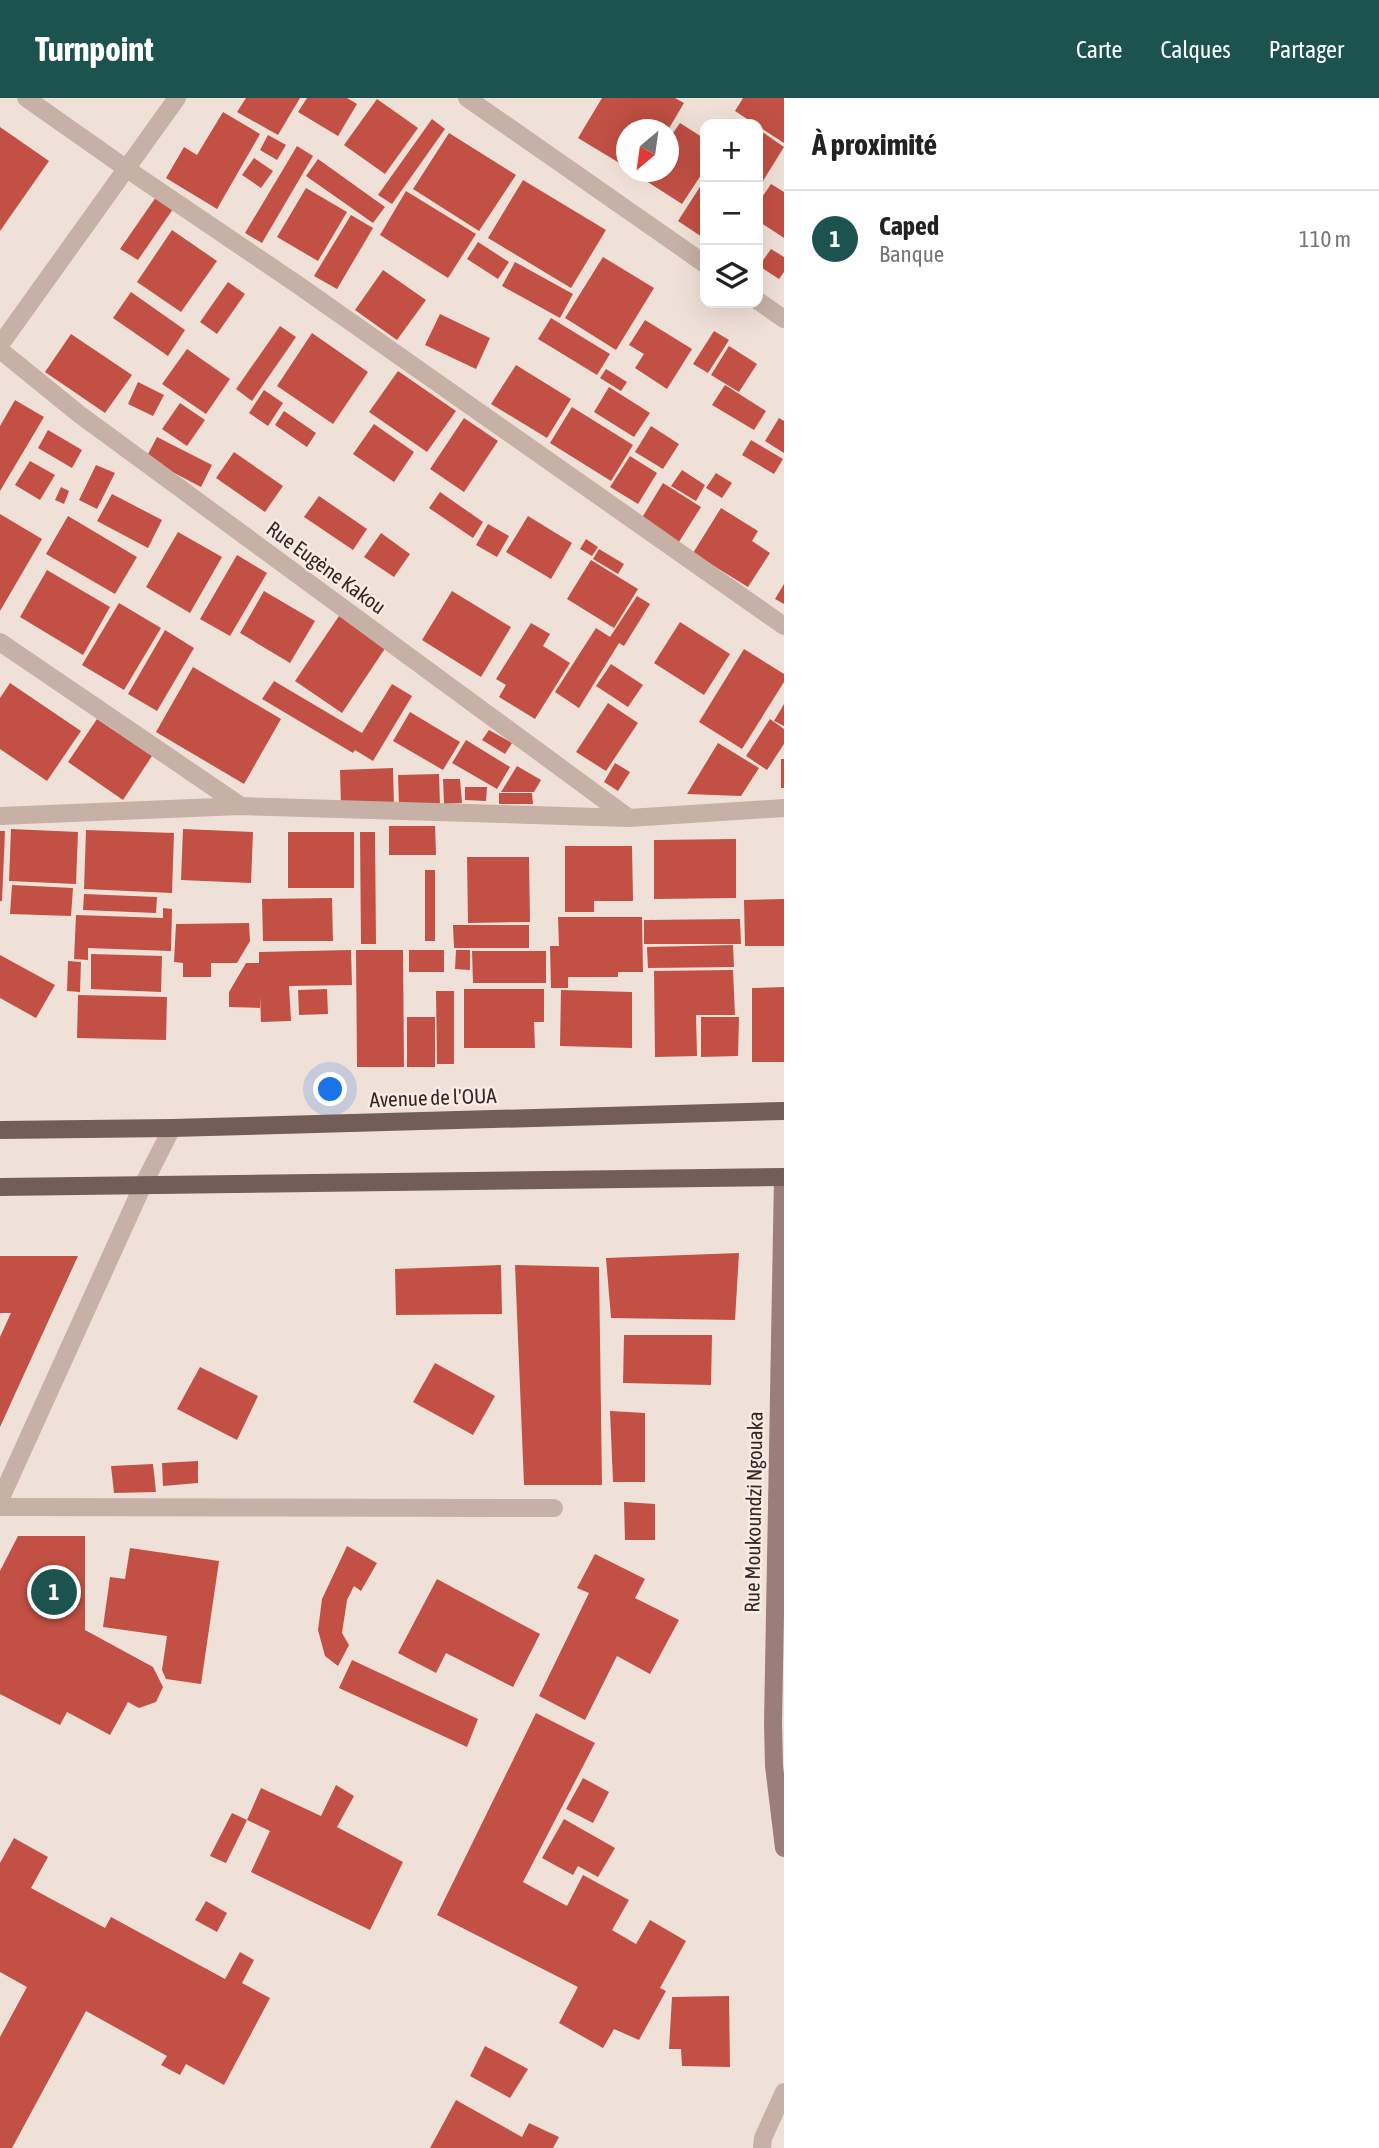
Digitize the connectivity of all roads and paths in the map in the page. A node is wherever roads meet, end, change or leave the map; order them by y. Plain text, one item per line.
1 (26, 98) edge
2 (177, 98) edge
3 (467, 98) edge
4 (127, 169) junction
5 (700, 261) edge
6 (763, 304) edge
7 (784, 319) edge
8 (0, 348) edge
9 (784, 626) edge
10 (0, 642) edge
11 (241, 806) junction
12 (784, 807) edge
13 (0, 816) edge
14 (629, 818) junction
15 (784, 1111) edge
16 (172, 1128) junction
17 (0, 1130) edge
18 (784, 1177) edge
19 (143, 1185) junction
20 (0, 1187) edge
21 (0, 1500) edge
22 (0, 1507) edge
23 (554, 1508) dead end
24 (779, 1719) edge
25 (779, 1766) edge
26 (784, 1848) edge
27 (784, 2092) edge
28 (762, 2148) edge

1 - 4 street
2 - 4 street
3 - 5 street
4 - 8 street
4 - 9 street
6 - 7 street
8 - 14 street, Rue Eugène Kakou
10 - 11 street
11 - 13 street
11 - 14 street
12 - 14 street
15 - 16 main road, Avenue de l'OUA
16 - 17 main road, Avenue de l'OUA
16 - 19 street
18 - 19 main road
18 - 24 street, Rue Moukoundzi Ngouaka
19 - 20 main road
19 - 21 street
22 - 23 street
24 - 25 street, Rue Moukoundzi Ngouaka
25 - 26 street, Rue Moukoundzi Ngouaka
27 - 28 street

